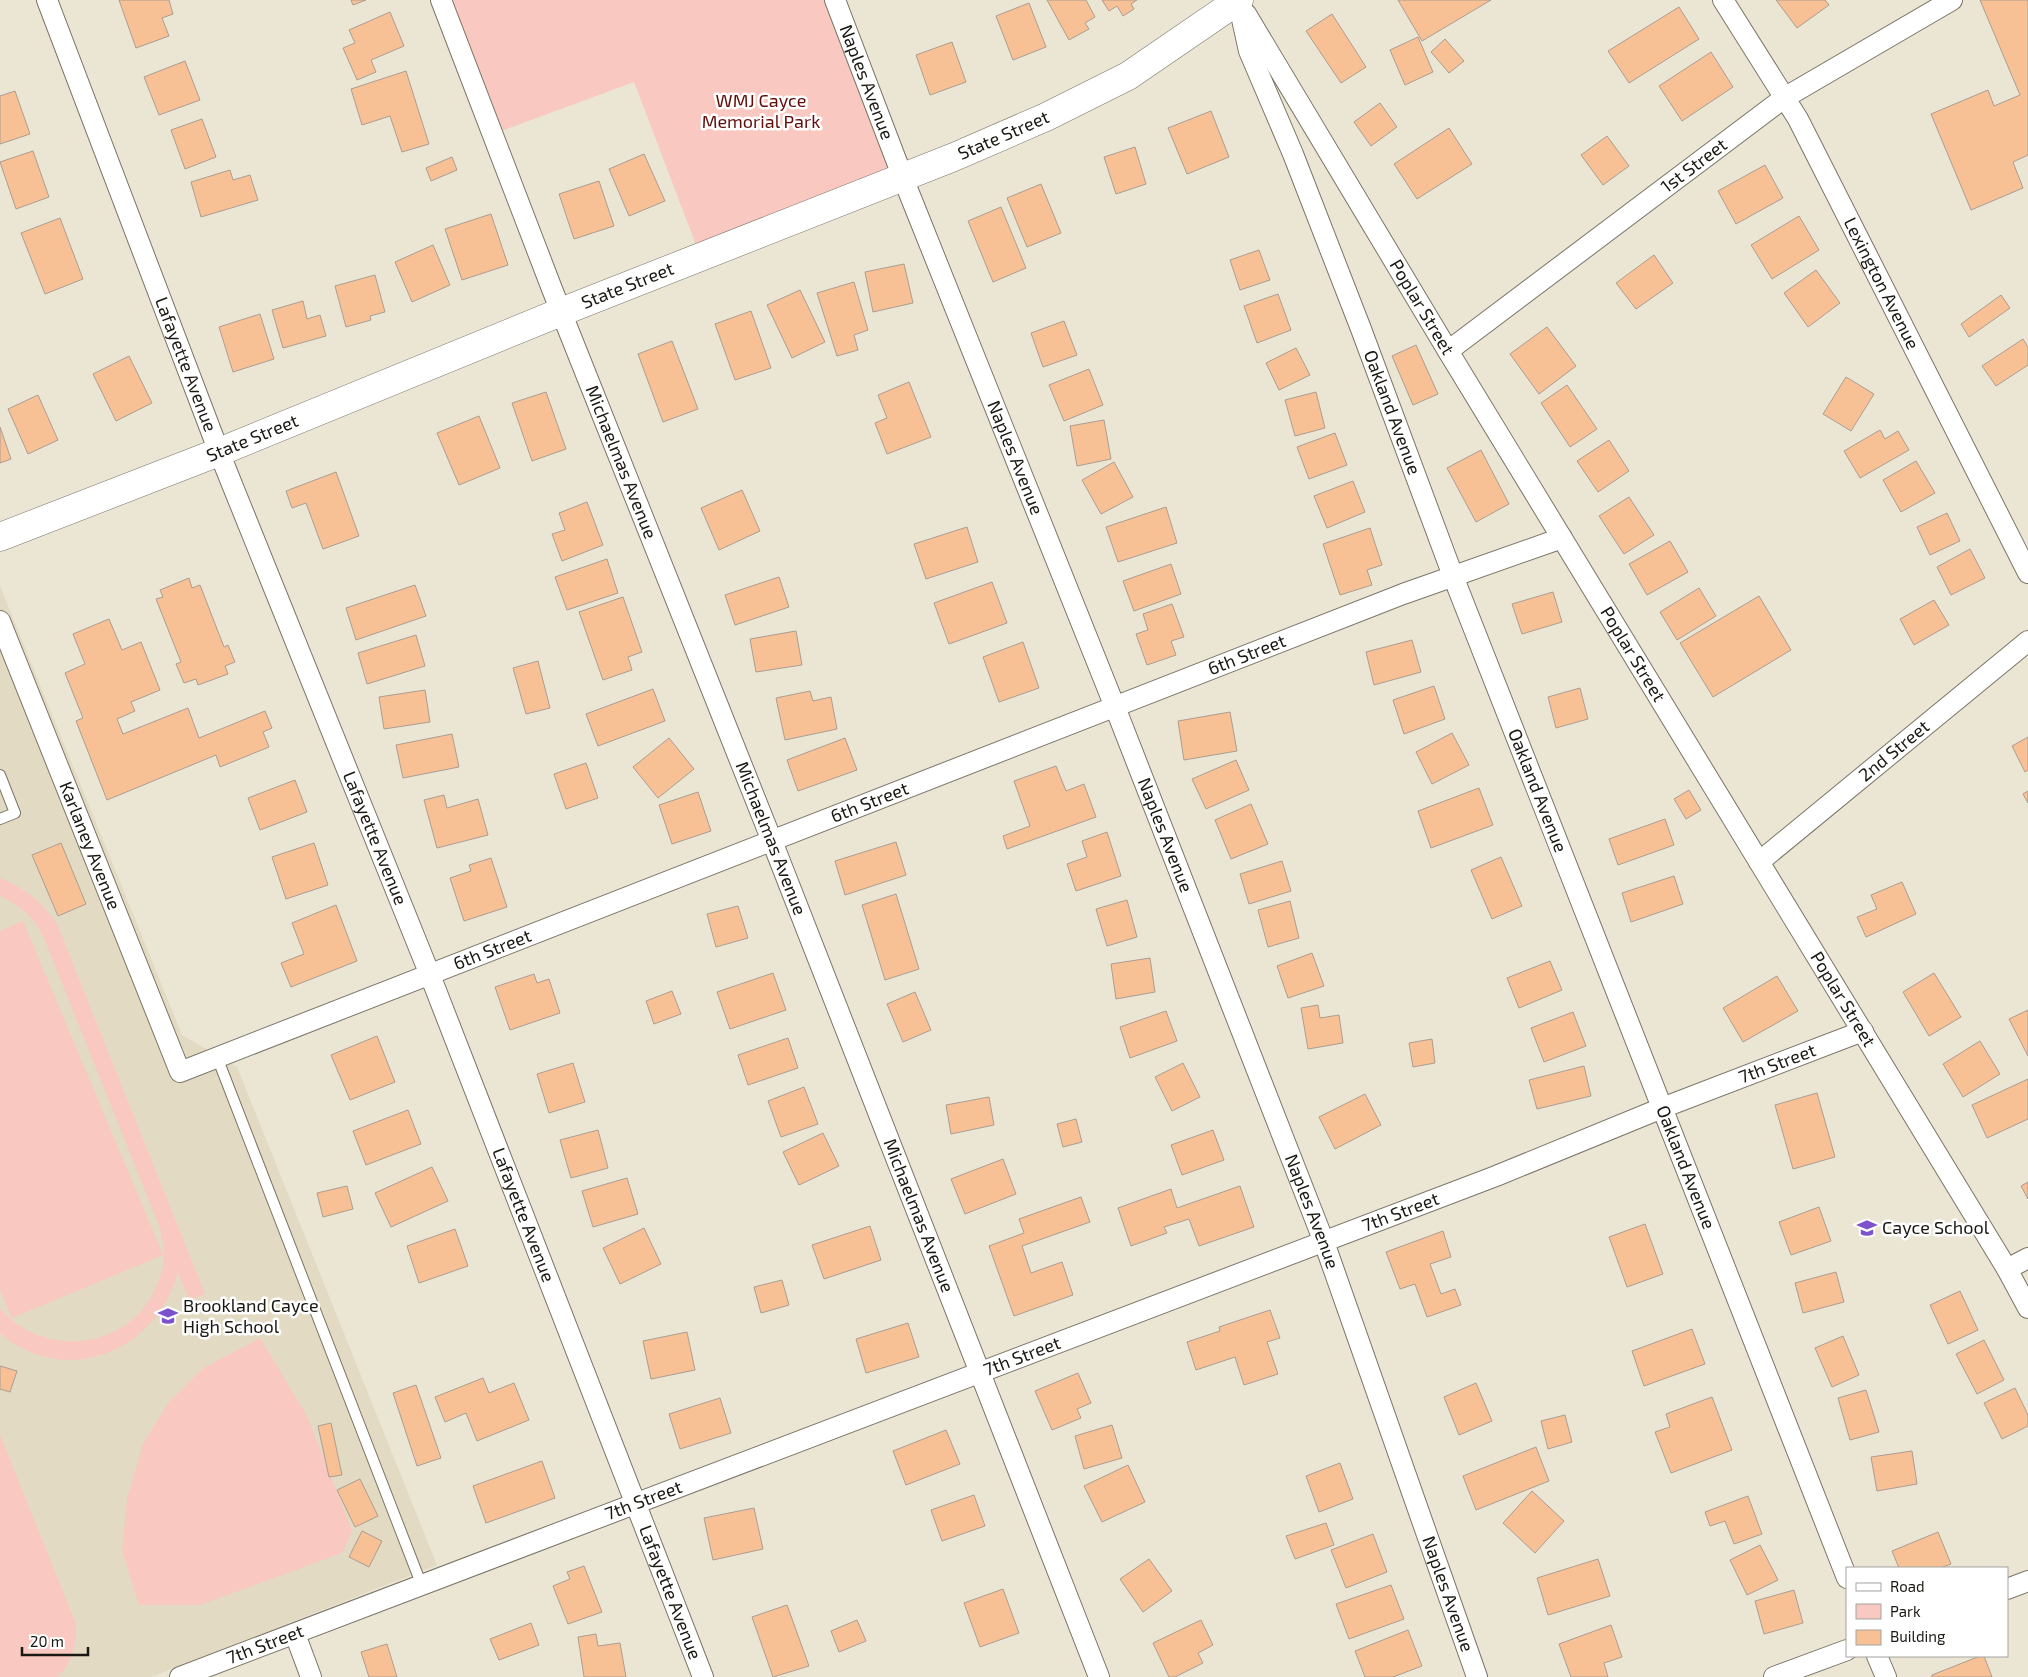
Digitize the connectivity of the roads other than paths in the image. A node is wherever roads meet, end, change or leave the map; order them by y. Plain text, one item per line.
1 (47, 0) edge
2 (441, 0) edge
3 (835, 0) edge
4 (1238, 0) edge
5 (1723, 0) edge
6 (1952, 0) edge
7 (1784, 98) junction
8 (904, 178) junction
9 (561, 312) junction
10 (1448, 351) junction
11 (219, 452) junction
12 (0, 537) edge
13 (1562, 538) junction
14 (2028, 573) edge
15 (1453, 576) junction
16 (0, 620) edge
17 (2028, 641) edge
18 (1115, 707) junction
19 (0, 775) edge
20 (0, 818) edge
21 (772, 842) junction
22 (1759, 862) junction
23 (430, 975) junction
24 (1863, 1031) junction
25 (217, 1057) junction
26 (180, 1072) joint
27 (1662, 1108) junction
28 (1324, 1242) junction
29 (2028, 1258) edge
30 (2007, 1269) junction
31 (2028, 1308) edge
32 (980, 1373) junction
33 (636, 1504) junction
34 (1846, 1575) edge
35 (2028, 1581) edge
36 (422, 1586) junction
37 (2008, 1589) edge
38 (295, 1634) junction
39 (1846, 1650) edge
40 (1877, 1657) edge
41 (180, 1677) edge
42 (311, 1677) edge
43 (704, 1677) edge
44 (1099, 1677) edge
45 (1477, 1677) edge
46 (1774, 1677) edge
47 (1886, 1677) edge

1 - 11 street, Lafayette Avenue
2 - 9 street, Michaelmas Avenue
3 - 8 street, Naples Avenue
4 - 8 main road, State Street
4 - 10 street, Poplar Street
4 - 15 street, Oakland Avenue
5 - 7 street, Lexington Avenue
6 - 7 street, 1st Street
7 - 10 street, 1st Street
7 - 14 street, Lexington Avenue
8 - 9 main road, State Street
8 - 18 street, Naples Avenue
9 - 11 main road, State Street
9 - 21 street, Michaelmas Avenue
10 - 13 street, Poplar Street
11 - 12 main road, State Street
11 - 23 street, Lafayette Avenue
13 - 15 street, 6th Street
13 - 22 street, Poplar Street
15 - 18 street, 6th Street
15 - 27 street, Oakland Avenue
16 - 26 street, Karlaney Avenue
17 - 22 street, 2nd Street
18 - 21 street, 6th Street
18 - 28 street, Naples Avenue
19 - 20 lane
21 - 23 street, 6th Street
21 - 32 street, Michaelmas Avenue
22 - 24 street, Poplar Street
23 - 25 street, 6th Street
23 - 33 street, Lafayette Avenue
24 - 27 street, 7th Street
24 - 30 street, Poplar Street
25 - 26 street, 6th Street
25 - 36 lane
27 - 28 street, 7th Street
27 - 34 street, Oakland Avenue
28 - 32 street, 7th Street
28 - 45 street, Naples Avenue
29 - 30 street
30 - 31 street, Poplar Street
32 - 33 street, 7th Street
32 - 44 street, Michaelmas Avenue
33 - 36 street, 7th Street
33 - 43 street, Lafayette Avenue
35 - 37 street
36 - 38 street, 7th Street
38 - 41 street, 7th Street
38 - 42 street
39 - 46 street
40 - 47 street

